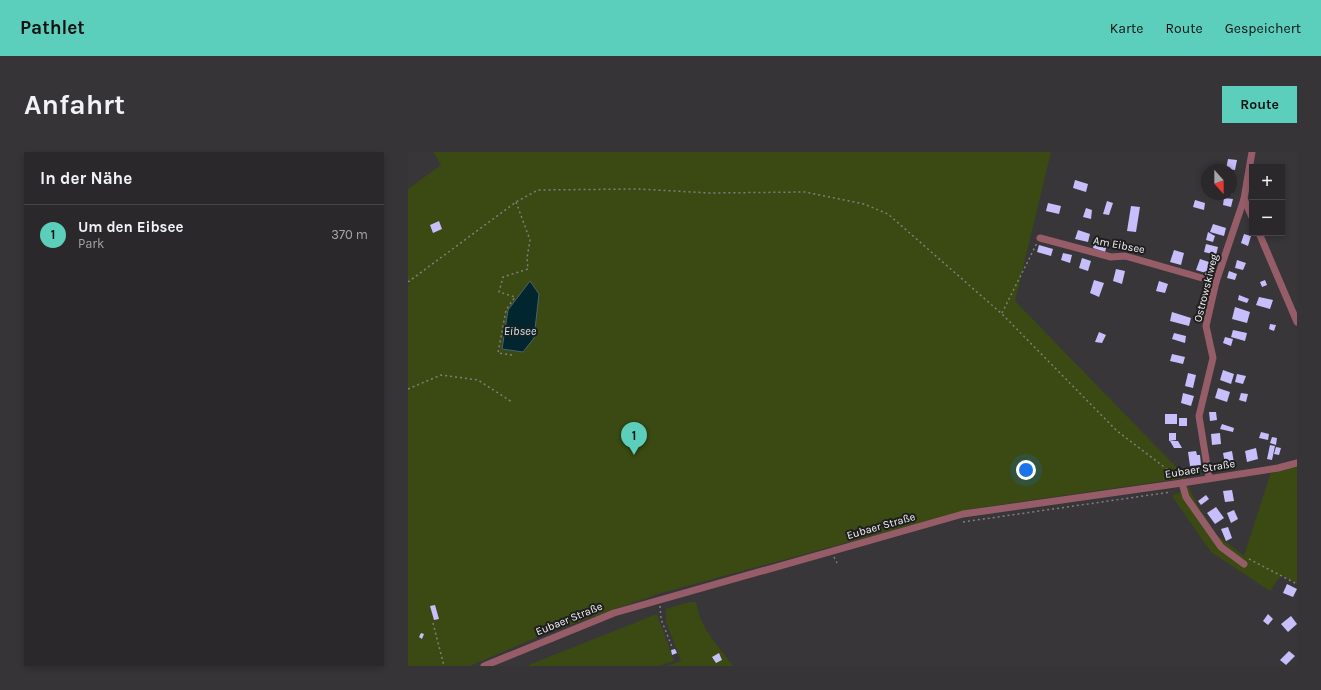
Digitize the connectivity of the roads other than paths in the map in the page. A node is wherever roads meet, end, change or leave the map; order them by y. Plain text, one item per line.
1 (1252, 152) edge
2 (1244, 199) junction
3 (1249, 210) edge
4 (1260, 236) edge
5 (1040, 238) road end
6 (1216, 282) junction
7 (1297, 322) edge
8 (1297, 463) edge
9 (1209, 478) junction
10 (1182, 483) junction
11 (1243, 564) road end
12 (484, 666) edge

1 - 2 street, Ostrowskiweg
2 - 3 street
2 - 6 street, Ostrowskiweg
4 - 7 street
5 - 6 street, Am Eibsee
6 - 9 street, Ostrowskiweg
8 - 9 street, Eubaer Straße
9 - 10 street, Eubaer Straße
10 - 11 street
10 - 12 street, Eubaer Straße

